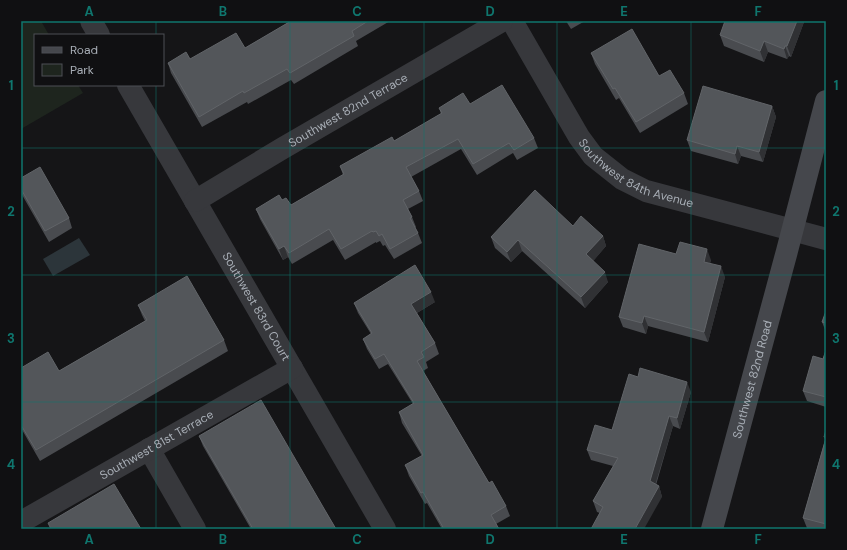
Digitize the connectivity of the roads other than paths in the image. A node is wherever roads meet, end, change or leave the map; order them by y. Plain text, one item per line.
1 (91, 21) edge
2 (502, 21) edge
3 (512, 21) edge
4 (98, 34) edge
5 (129, 86) edge
6 (826, 101) edge
7 (195, 201) junction
8 (793, 230) junction
9 (826, 239) edge
10 (292, 368) junction
11 (150, 449) junction
12 (21, 522) edge
13 (195, 529) edge
14 (385, 529) edge
15 (712, 529) edge

1 - 4 street
2 - 7 street, Southwest 82nd Terrace
3 - 8 street, Southwest 84th Avenue
5 - 7 street, Southwest 83rd Court
6 - 8 street, Southwest 82nd Road
7 - 10 street, Southwest 83rd Court
8 - 9 street, Southwest 84th Avenue
8 - 15 street, Southwest 82nd Road
10 - 11 street, Southwest 81st Terrace
10 - 14 street, Southwest 83rd Court
11 - 12 street, Southwest 81st Terrace
11 - 13 street

